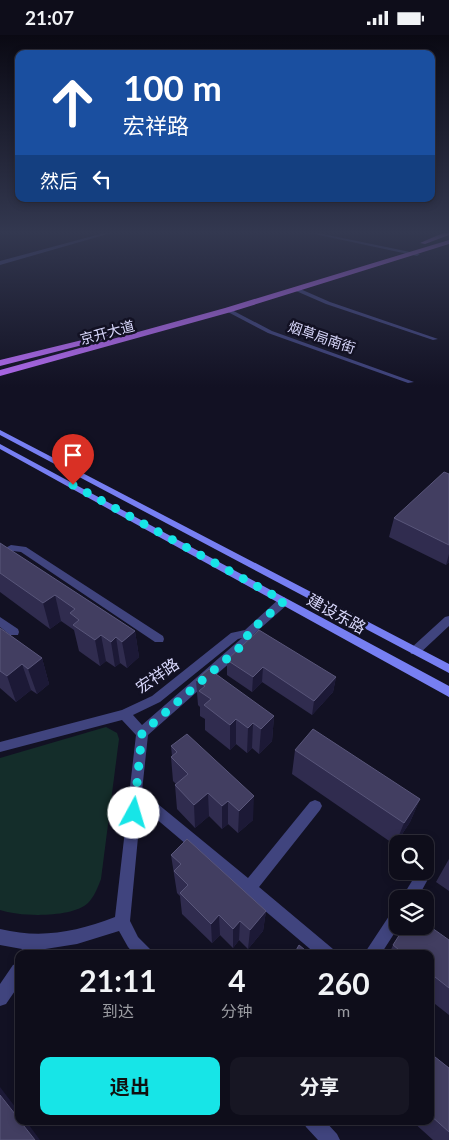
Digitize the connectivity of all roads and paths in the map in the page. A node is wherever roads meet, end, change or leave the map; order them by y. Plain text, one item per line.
1 (284, 285) edge
2 (316, 285) edge
3 (298, 290) junction
4 (228, 310) junction
5 (435, 339) dead end
6 (0, 363) edge
7 (0, 373) edge
8 (410, 382) dead end
9 (0, 432) edge
10 (0, 446) edge
11 (0, 556) edge
12 (284, 601) junction
13 (449, 619) edge
14 (0, 621) edge
15 (14, 632) dead end
16 (248, 633) junction
17 (159, 639) dead end
18 (415, 651) junction
19 (449, 669) edge
20 (449, 692) edge
21 (124, 714) junction
22 (142, 733) junction
23 (0, 747) edge
24 (136, 794) junction
25 (315, 806) dead end
26 (420, 881) dead end
27 (249, 888) junction
28 (414, 890) edge
29 (122, 922) junction
30 (389, 928) edge
31 (0, 937) edge
32 (31, 949) edge
33 (141, 950) edge
34 (323, 950) edge
35 (375, 950) edge
36 (15, 977) edge
37 (0, 998) edge
38 (316, 1125) edge
39 (331, 1140) edge

1 - 6 main road, 京开大道
2 - 3 main road, 京开大道
3 - 4 main road, 京开大道
3 - 5 street
4 - 7 main road, 京开大道
4 - 8 street, 烟草局南街
9 - 18 main road, 建设东路
10 - 12 main road, 建设东路
11 - 17 street
12 - 16 street, 宏祥路
12 - 20 main road, 建设东路
13 - 18 street
14 - 15 street
16 - 21 street, 宏祥路
16 - 22 street
18 - 19 main road, 建设东路
21 - 22 street
21 - 23 street, 宏祥路
22 - 24 street
24 - 27 street
24 - 29 street
25 - 27 street
26 - 28 street
27 - 34 street
29 - 32 street
29 - 33 street
30 - 35 street
31 - 32 street
36 - 37 street
38 - 39 street

